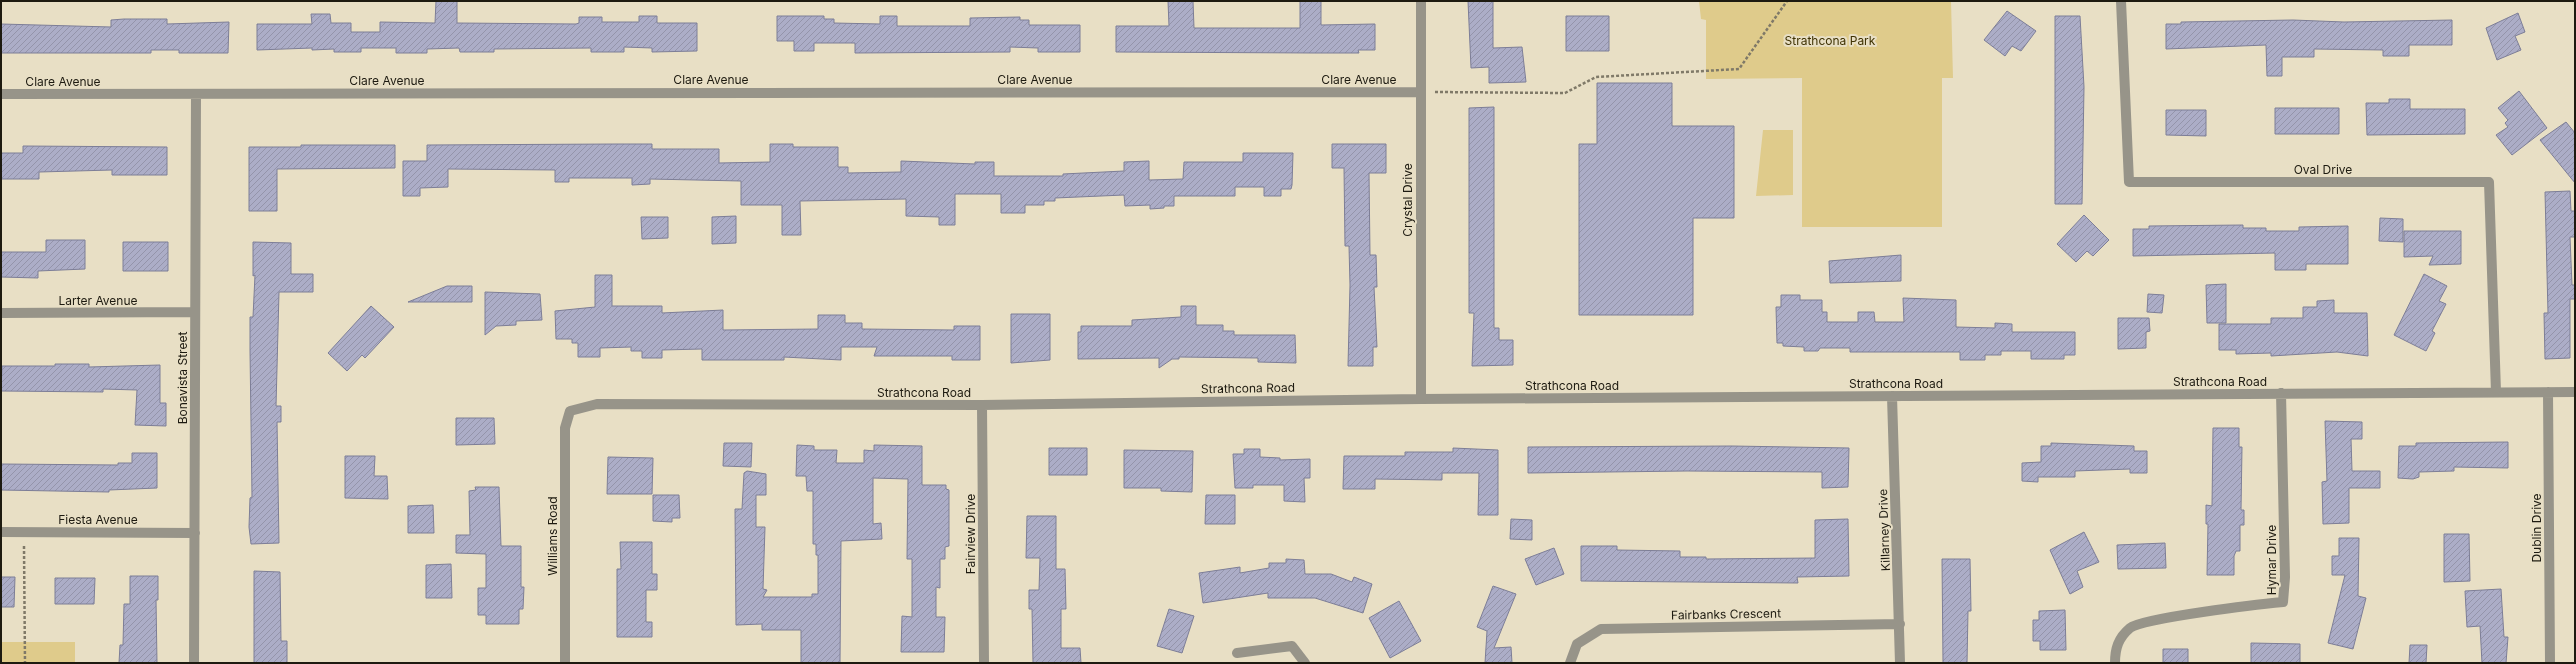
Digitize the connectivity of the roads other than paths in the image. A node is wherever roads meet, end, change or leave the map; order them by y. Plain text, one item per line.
1 (1421, 1) edge
2 (2121, 1) edge
3 (1420, 92) junction
4 (1, 94) edge
5 (196, 94) junction
6 (196, 312) junction
7 (1, 313) edge
8 (2496, 392) junction
9 (2548, 392) junction
10 (2575, 392) edge
11 (2281, 393) junction
12 (1892, 396) junction
13 (1421, 398) junction
14 (982, 405) junction
15 (570, 411) joint
16 (1, 532) edge
17 (195, 533) junction
18 (1900, 624) junction
19 (1237, 653) dead end
20 (194, 663) edge
21 (565, 663) edge
22 (984, 663) edge
23 (1305, 663) edge
24 (1570, 663) edge
25 (1900, 663) edge
26 (2115, 663) edge
27 (2550, 663) edge

1 - 3 street, Crystal Drive
2 - 8 street, Oval Drive
3 - 5 street, Clare Avenue
3 - 13 street, Crystal Drive
4 - 5 street, Clare Avenue
5 - 6 street, Bonavista Street
6 - 7 street, Larter Avenue
6 - 17 street, Bonavista Street
8 - 9 street, Strathcona Road
8 - 11 street, Strathcona Road
9 - 10 street, Strathcona Road
9 - 27 street, Dublin Drive
11 - 12 street, Strathcona Road
11 - 26 street, Hymar Drive
12 - 13 street, Strathcona Road
12 - 18 street, Killarney Drive
13 - 14 street, Strathcona Road
14 - 15 street, Strathcona Road
14 - 22 street, Fairview Drive
15 - 21 street, Williams Road
16 - 17 street, Fiesta Avenue
17 - 20 street, Bonavista Street
18 - 24 street, Fairbanks Crescent
18 - 25 street, Killarney Drive
19 - 23 street

